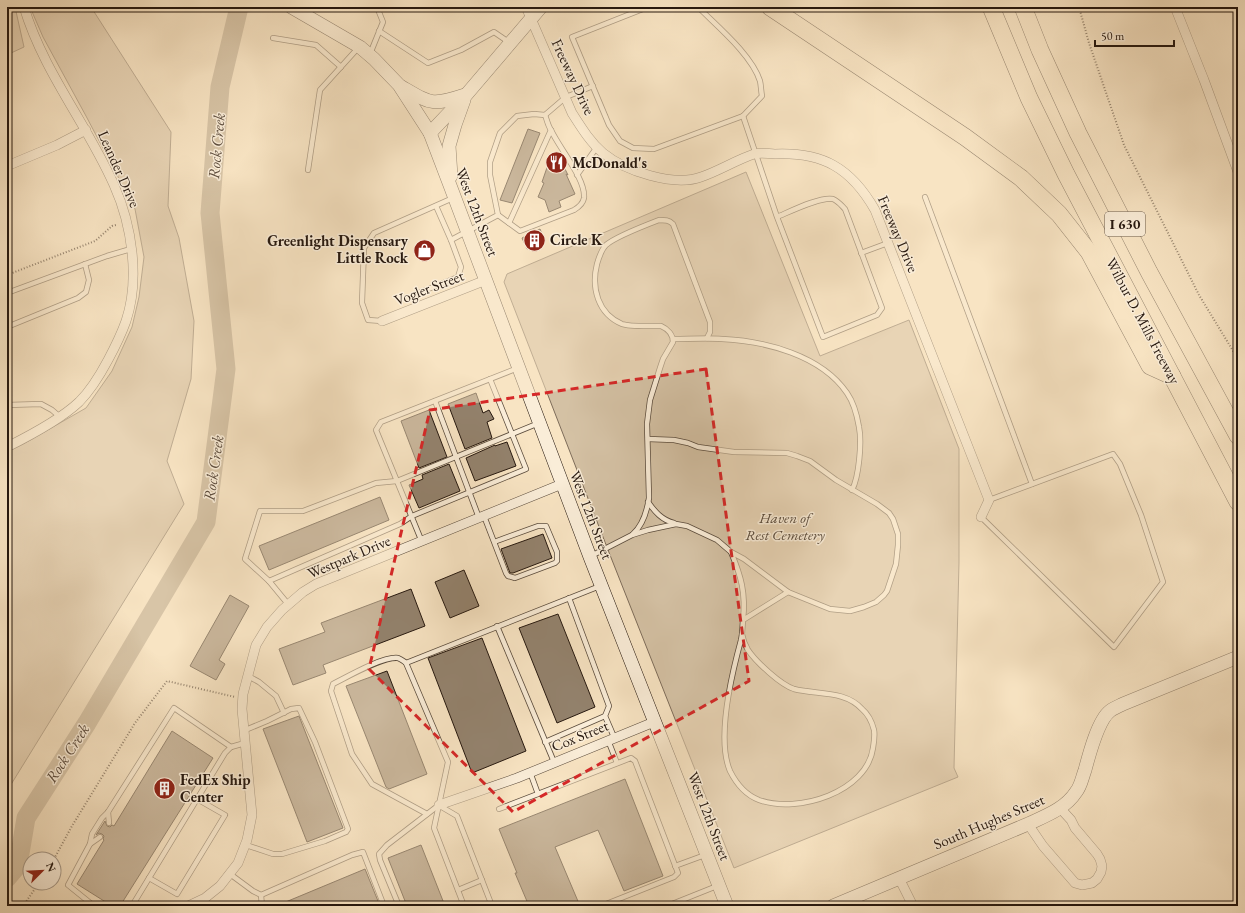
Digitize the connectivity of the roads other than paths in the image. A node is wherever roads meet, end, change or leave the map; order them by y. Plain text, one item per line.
1 (24, 7) edge
2 (291, 7) edge
3 (377, 7) edge
4 (541, 7) edge
5 (648, 7) edge
6 (698, 7) edge
7 (770, 7) edge
8 (991, 7) edge
9 (1023, 7) edge
10 (1174, 7) edge
11 (529, 13) edge
12 (380, 31) junction
13 (273, 38) dead end
14 (510, 43) junction
15 (365, 51) junction
16 (342, 67) junction
17 (399, 85) junction
18 (593, 86) junction
19 (466, 95) junction
20 (566, 98) junction
21 (546, 115) junction
22 (743, 116) junction
23 (86, 130) junction
24 (551, 130) junction
25 (430, 133) junction
26 (597, 147) junction
27 (756, 154) junction
28 (7, 166) edge
29 (308, 170) dead end
30 (1238, 172) edge
31 (578, 175) junction
32 (453, 192) junction
33 (925, 197) dead end
34 (436, 206) junction
35 (498, 215) junction
36 (777, 217) junction
37 (509, 223) junction
38 (468, 232) junction
39 (450, 240) junction
40 (888, 243) junction
41 (131, 249) junction
42 (861, 253) junction
43 (85, 264) junction
44 (486, 280) junction
45 (7, 293) edge
46 (416, 294) dead end
47 (382, 321) joint
48 (7, 327) edge
49 (708, 338) junction
50 (673, 339) junction
51 (519, 368) junction
52 (1172, 376) junction
53 (490, 379) junction
54 (435, 401) junction
55 (7, 405) edge
56 (60, 417) junction
57 (539, 423) junction
58 (512, 434) junction
59 (1238, 436) edge
60 (648, 439) junction
61 (7, 447) edge
62 (456, 457) junction
63 (397, 481) junction
64 (562, 484) junction
65 (1032, 484) junction
66 (852, 490) junction
67 (470, 492) junction
68 (989, 500) junction
69 (648, 502) junction
70 (1238, 502) edge
71 (412, 516) junction
72 (482, 517) junction
73 (981, 517) joint
74 (676, 524) junction
75 (632, 535) junction
76 (422, 542) junction
77 (494, 542) junction
78 (731, 552) junction
79 (590, 556) junction
80 (269, 581) junction
81 (601, 585) junction
82 (788, 592) junction
83 (569, 598) junction
84 (288, 604) junction
85 (743, 620) junction
86 (497, 626) junction
87 (742, 634) junction
88 (1238, 658) edge
89 (406, 663) junction
90 (248, 676) junction
91 (284, 713) junction
92 (605, 716) junction
93 (654, 722) junction
94 (243, 731) junction
95 (611, 739) junction
96 (545, 742) junction
97 (245, 743) junction
98 (231, 747) junction
99 (554, 762) junction
100 (617, 763) junction
101 (530, 772) junction
102 (538, 794) junction
103 (197, 799) junction
104 (439, 805) junction
105 (1060, 808) junction
106 (499, 809) dead end
107 (108, 812) junction
108 (427, 814) junction
109 (109, 823) dead end
110 (1028, 824) junction
111 (100, 837) dead end
112 (90, 844) junction
113 (246, 845) junction
114 (707, 854) junction
115 (676, 866) junction
116 (230, 874) junction
117 (149, 878) junction
118 (899, 878) junction
119 (482, 880) junction
120 (718, 885) junction
121 (458, 890) junction
122 (261, 895) junction
123 (94, 906) edge
124 (132, 906) edge
125 (188, 906) edge
126 (262, 906) edge
127 (384, 906) edge
128 (399, 906) edge
129 (464, 906) edge
130 (492, 906) edge
131 (601, 906) edge
132 (667, 906) edge
133 (727, 906) edge
134 (833, 906) edge
135 (913, 906) edge

1 - 23 street, Leander Drive
2 - 15 main road
3 - 12 lane
4 - 11 main road
5 - 18 lane
6 - 22 lane
7 - 52 highway
8 - 52 highway, Wilbur D. Mills Freeway / I 630
9 - 59 highway, Wilbur D. Mills Freeway / I 630
10 - 30 street
11 - 14 main road
11 - 20 street, Freeway Drive
12 - 14 lane
12 - 15 lane
13 - 16 lane
14 - 19 main road
15 - 16 lane
15 - 17 main road
16 - 29 lane
17 - 19 main road
17 - 25 main road, West 12th Street
18 - 20 lane
18 - 22 lane
19 - 25 main road
19 - 32 main road
20 - 21 lane
20 - 26 street, Freeway Drive
21 - 24 lane
21 - 35 lane
22 - 27 lane
23 - 28 street
23 - 41 street, Leander Drive
24 - 31 lane
24 - 37 lane
25 - 32 main road, West 12th Street
26 - 27 street, Freeway Drive
26 - 31 lane
27 - 36 lane
27 - 40 street, Freeway Drive
31 - 37 lane
32 - 34 lane
32 - 38 main road, West 12th Street
33 - 65 lane
34 - 39 lane
34 - 47 lane
35 - 37 lane
35 - 38 lane
36 - 42 lane
36 - 42 lane
38 - 39 lane
38 - 44 main road, West 12th Street
39 - 46 lane
40 - 42 lane
40 - 68 street, Freeway Drive
41 - 43 lane
41 - 56 street, Leander Drive
43 - 45 lane
43 - 48 lane
44 - 47 street, Vogler Street
44 - 51 main road, West 12th Street
49 - 50 lane
49 - 50 lane
49 - 66 lane
50 - 60 lane
51 - 53 lane
51 - 57 main road, West 12th Street
52 - 70 highway, Wilbur D. Mills Freeway / I 630
53 - 54 lane
53 - 58 lane
54 - 62 lane
54 - 63 lane
55 - 56 lane
56 - 61 street, Leander Drive
57 - 58 lane
57 - 64 main road, West 12th Street
58 - 62 lane
58 - 67 lane
60 - 66 lane
60 - 69 lane
62 - 63 lane
62 - 67 lane
63 - 71 lane
63 - 80 lane
64 - 72 street, Westpark Drive
64 - 79 main road, West 12th Street
65 - 68 lane
65 - 73 lane
66 - 82 lane
67 - 71 lane
67 - 72 lane
68 - 73 street
69 - 74 lane
69 - 75 lane
71 - 76 lane
71 - 80 lane
72 - 76 street, Westpark Drive
72 - 77 lane
74 - 75 lane
74 - 78 lane
75 - 79 lane
76 - 84 street, Westpark Drive
77 - 77 lane
78 - 82 lane
78 - 85 lane
79 - 81 main road, West 12th Street
80 - 84 lane
81 - 83 lane
81 - 93 main road, West 12th Street
82 - 85 lane
83 - 86 lane
83 - 92 lane
84 - 90 street, Westpark Drive
85 - 87 lane
86 - 89 lane
86 - 96 lane
87 - 87 lane
88 - 105 main road, South Hughes Street
89 - 104 lane
89 - 108 lane
90 - 91 lane
90 - 94 street, Westpark Drive
91 - 94 lane
91 - 113 lane
92 - 95 lane
92 - 96 lane
93 - 95 street, Cox Street
93 - 114 main road, West 12th Street
94 - 97 street, Westpark Drive
95 - 99 street, Cox Street
95 - 100 lane
96 - 99 lane
97 - 98 lane
97 - 113 street, Westpark Drive
98 - 103 lane
98 - 107 lane
99 - 101 street, Cox Street
100 - 102 lane
100 - 115 lane
101 - 102 lane
101 - 104 street, Cox Street
102 - 106 lane
103 - 117 lane
103 - 117 lane
104 - 108 lane
104 - 119 lane
104 - 121 lane
105 - 110 main road, South Hughes Street
105 - 110 street
107 - 109 lane
107 - 112 lane
108 - 128 lane
110 - 118 main road, South Hughes Street
111 - 112 lane
112 - 123 lane
113 - 116 street, Westpark Drive
114 - 115 lane
114 - 120 main road, West 12th Street
115 - 131 lane
116 - 122 lane
116 - 125 street, Westpark Drive
117 - 124 lane
118 - 134 main road, South Hughes Street
118 - 135 street
119 - 121 lane
119 - 130 lane
120 - 132 lane
120 - 133 main road, West 12th Street
121 - 129 lane
122 - 126 lane
122 - 127 lane

